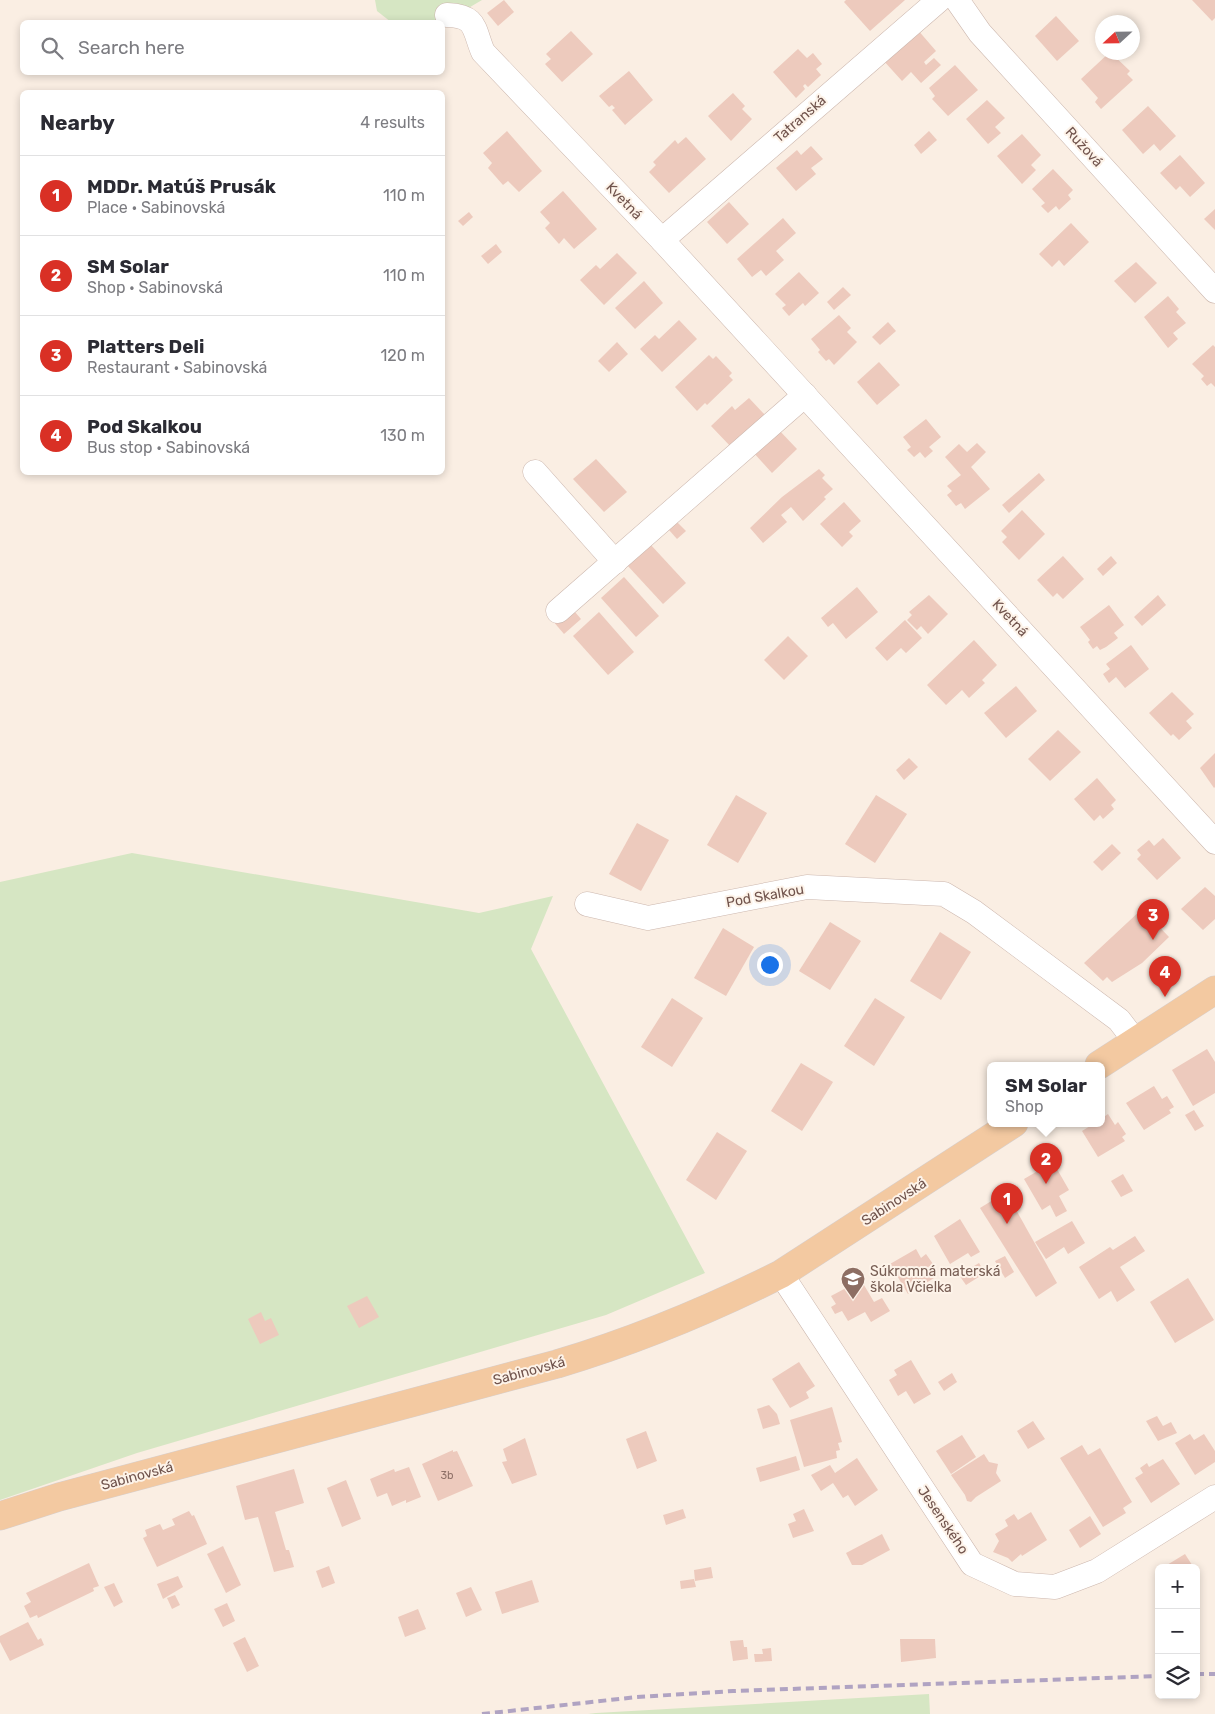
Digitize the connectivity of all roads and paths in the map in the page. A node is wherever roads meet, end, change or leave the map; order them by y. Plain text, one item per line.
1 (939, 0) edge
2 (957, 0) edge
3 (447, 15) dead end
4 (662, 240) junction
5 (1215, 291) edge
6 (804, 395) junction
7 (535, 472) dead end
8 (615, 562) junction
9 (558, 611) dead end
10 (1215, 842) edge
11 (587, 904) dead end
12 (1215, 990) edge
13 (1135, 1041) junction
14 (1104, 1062) edge
15 (1008, 1127) edge
16 (781, 1274) junction
17 (1215, 1497) edge
18 (0, 1516) edge

1 - 4 street, Tatranská
2 - 5 street, Ružová
3 - 4 street, Kvetná
4 - 6 street, Kvetná
6 - 8 street
6 - 10 street, Kvetná
7 - 8 street
8 - 9 street
11 - 13 street, Pod Skalkou
12 - 13 main road
13 - 14 main road
15 - 16 main road, Sabinovská
16 - 17 street, Jesenského
16 - 18 main road, Sabinovská

